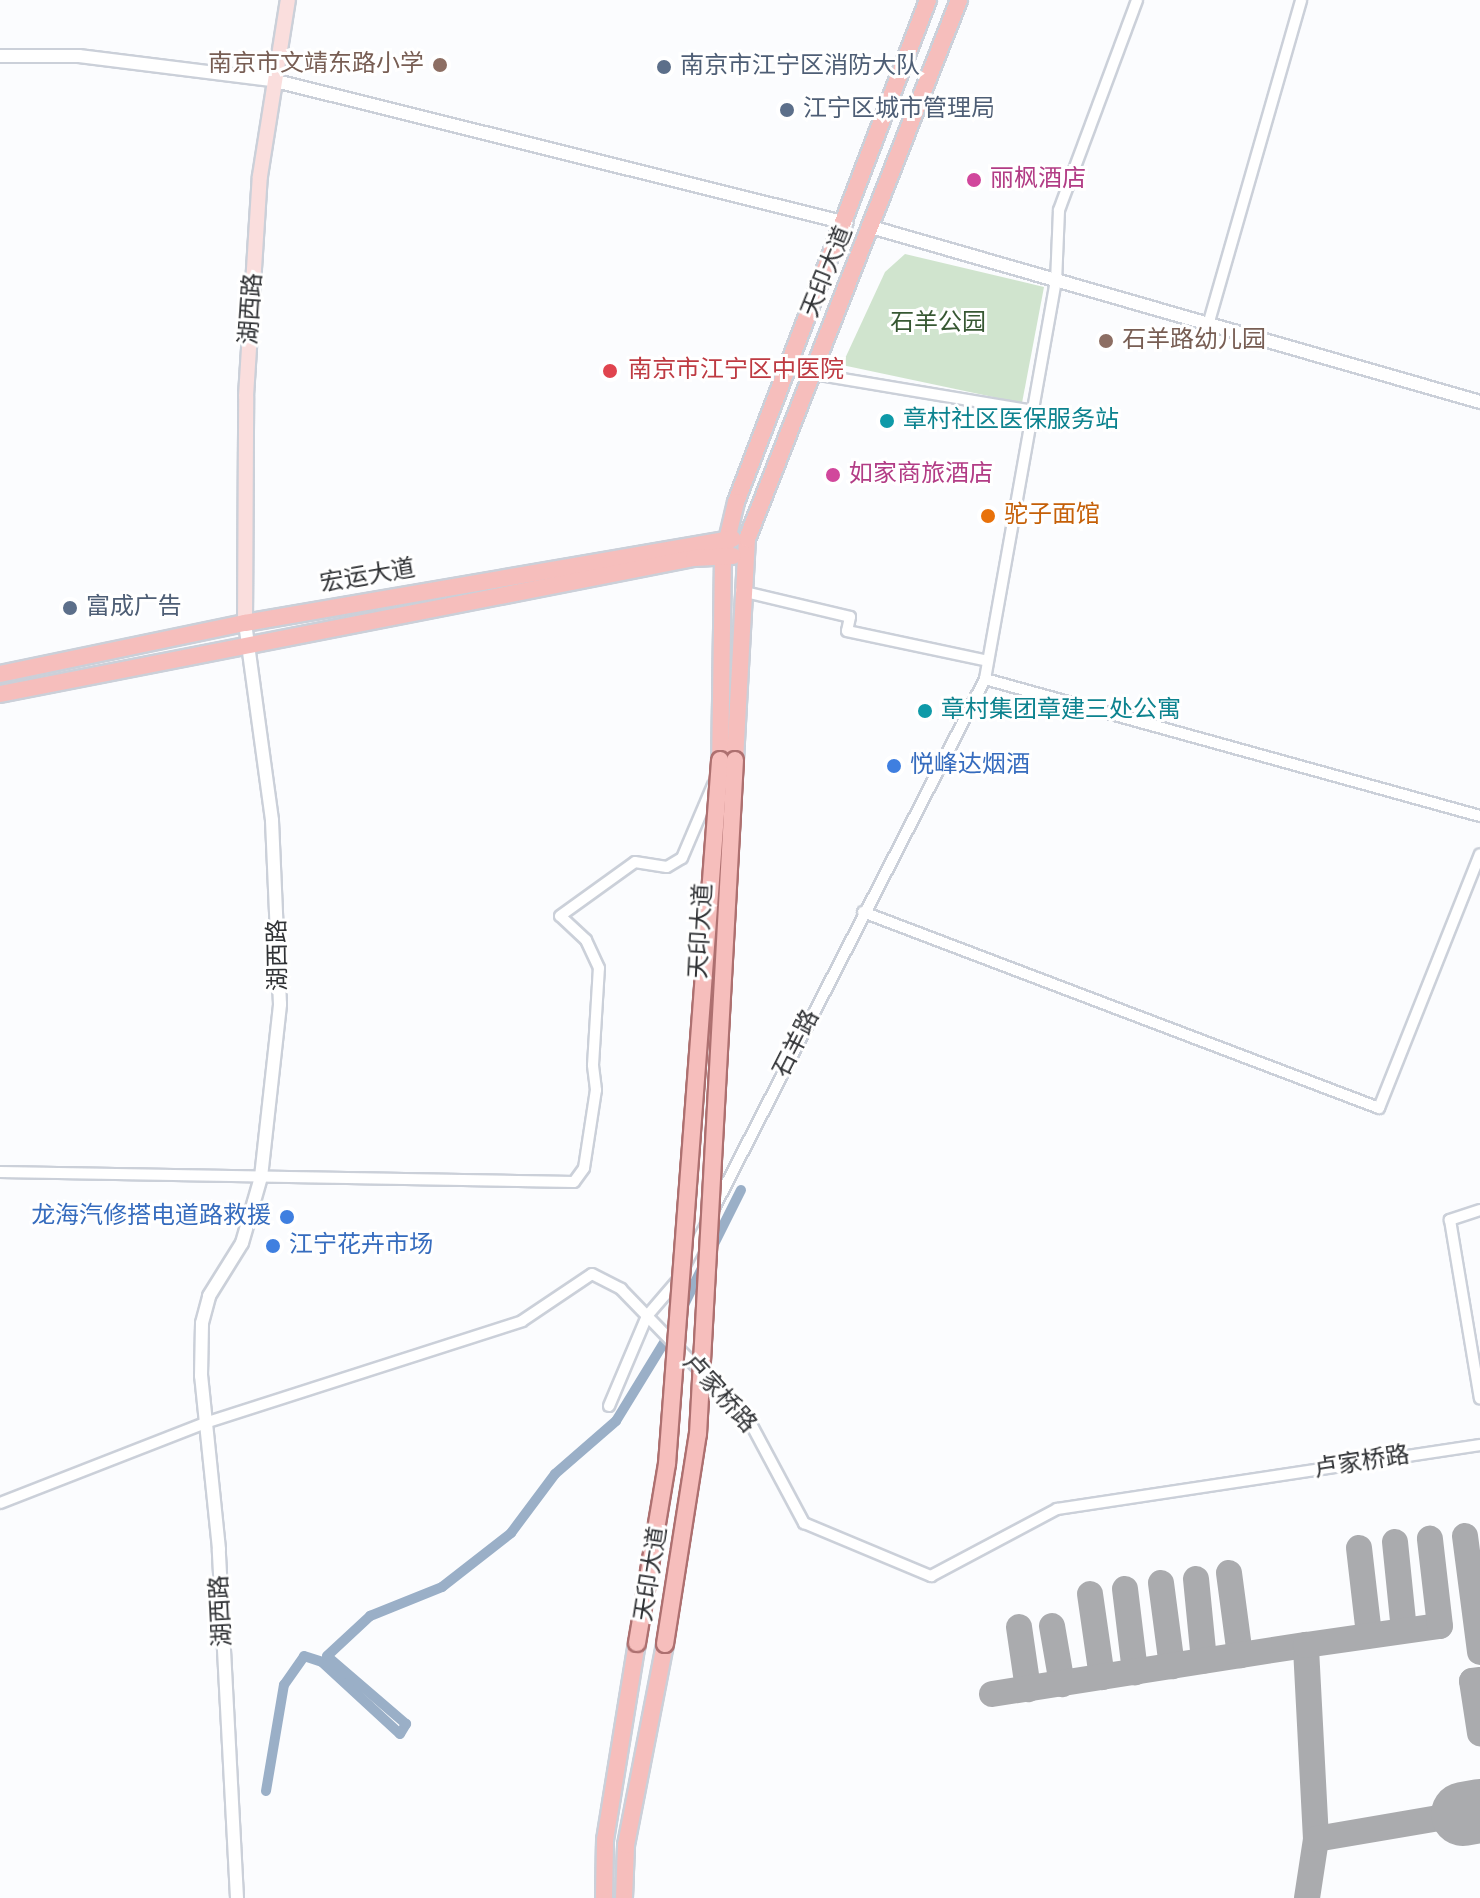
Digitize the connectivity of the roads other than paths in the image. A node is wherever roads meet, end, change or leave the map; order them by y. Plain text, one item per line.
1 (288, 0) edge
2 (928, 0) edge
3 (959, 0) edge
4 (1137, 0) edge
5 (1301, 0) edge
6 (0, 56) edge
7 (272, 80) junction
8 (846, 223) junction
9 (871, 227) junction
10 (1056, 282) junction
11 (1208, 325) junction
12 (813, 374) junction
13 (1480, 402) edge
14 (1033, 411) junction
15 (726, 539) junction
16 (745, 548) junction
17 (723, 557) junction
18 (741, 591) junction
19 (245, 623) junction
20 (247, 645) junction
21 (988, 661) junction
22 (0, 674) edge
23 (985, 679) junction
24 (0, 694) edge
25 (727, 760) junction
26 (1480, 816) edge
27 (1480, 854) edge
28 (863, 912) junction
29 (0, 1172) edge
30 (261, 1177) junction
31 (1480, 1210) edge
32 (647, 1316) junction
33 (1480, 1399) edge
34 (609, 1406) dead end
35 (205, 1423) junction
36 (1480, 1445) edge
37 (0, 1503) edge
38 (237, 1898) edge
39 (604, 1898) edge
40 (624, 1898) edge

1 - 7 main road, 湖西路
2 - 8 main road, 天印大道
3 - 9 main road, 天印大道
4 - 10 street, 石羊路
5 - 11 street
6 - 7 street
7 - 8 street
7 - 19 main road, 湖西路
8 - 15 main road, 天印大道
9 - 10 street
9 - 12 main road, 天印大道
10 - 11 street
10 - 14 street, 石羊路
11 - 13 street
12 - 14 street
12 - 16 main road, 天印大道
14 - 21 street, 石羊路
15 - 16 main road, 宏运大道
15 - 17 main road, 天印大道
15 - 19 main road, 宏运大道
16 - 17 main road, 宏运大道
16 - 18 main road, 天印大道
17 - 20 main road, 宏运大道
17 - 25 main road, 天印大道
18 - 21 street
18 - 25 main road, 天印大道
19 - 20 street, 湖西路
19 - 22 main road, 宏运大道
20 - 24 main road, 宏运大道
20 - 30 street, 湖西路
21 - 23 street, 石羊路
23 - 26 street
23 - 28 street, 石羊路
25 - 30 street
25 - 39 main road, 天印大道, bridge
25 - 40 main road, 天印大道, bridge
27 - 28 street
28 - 32 street, 石羊路
29 - 30 street
30 - 35 street, 湖西路
31 - 33 street
32 - 34 street, 石羊路
32 - 35 street, 卢家桥路
32 - 36 street, 卢家桥路
35 - 37 street, 卢家桥路
35 - 38 street, 湖西路

